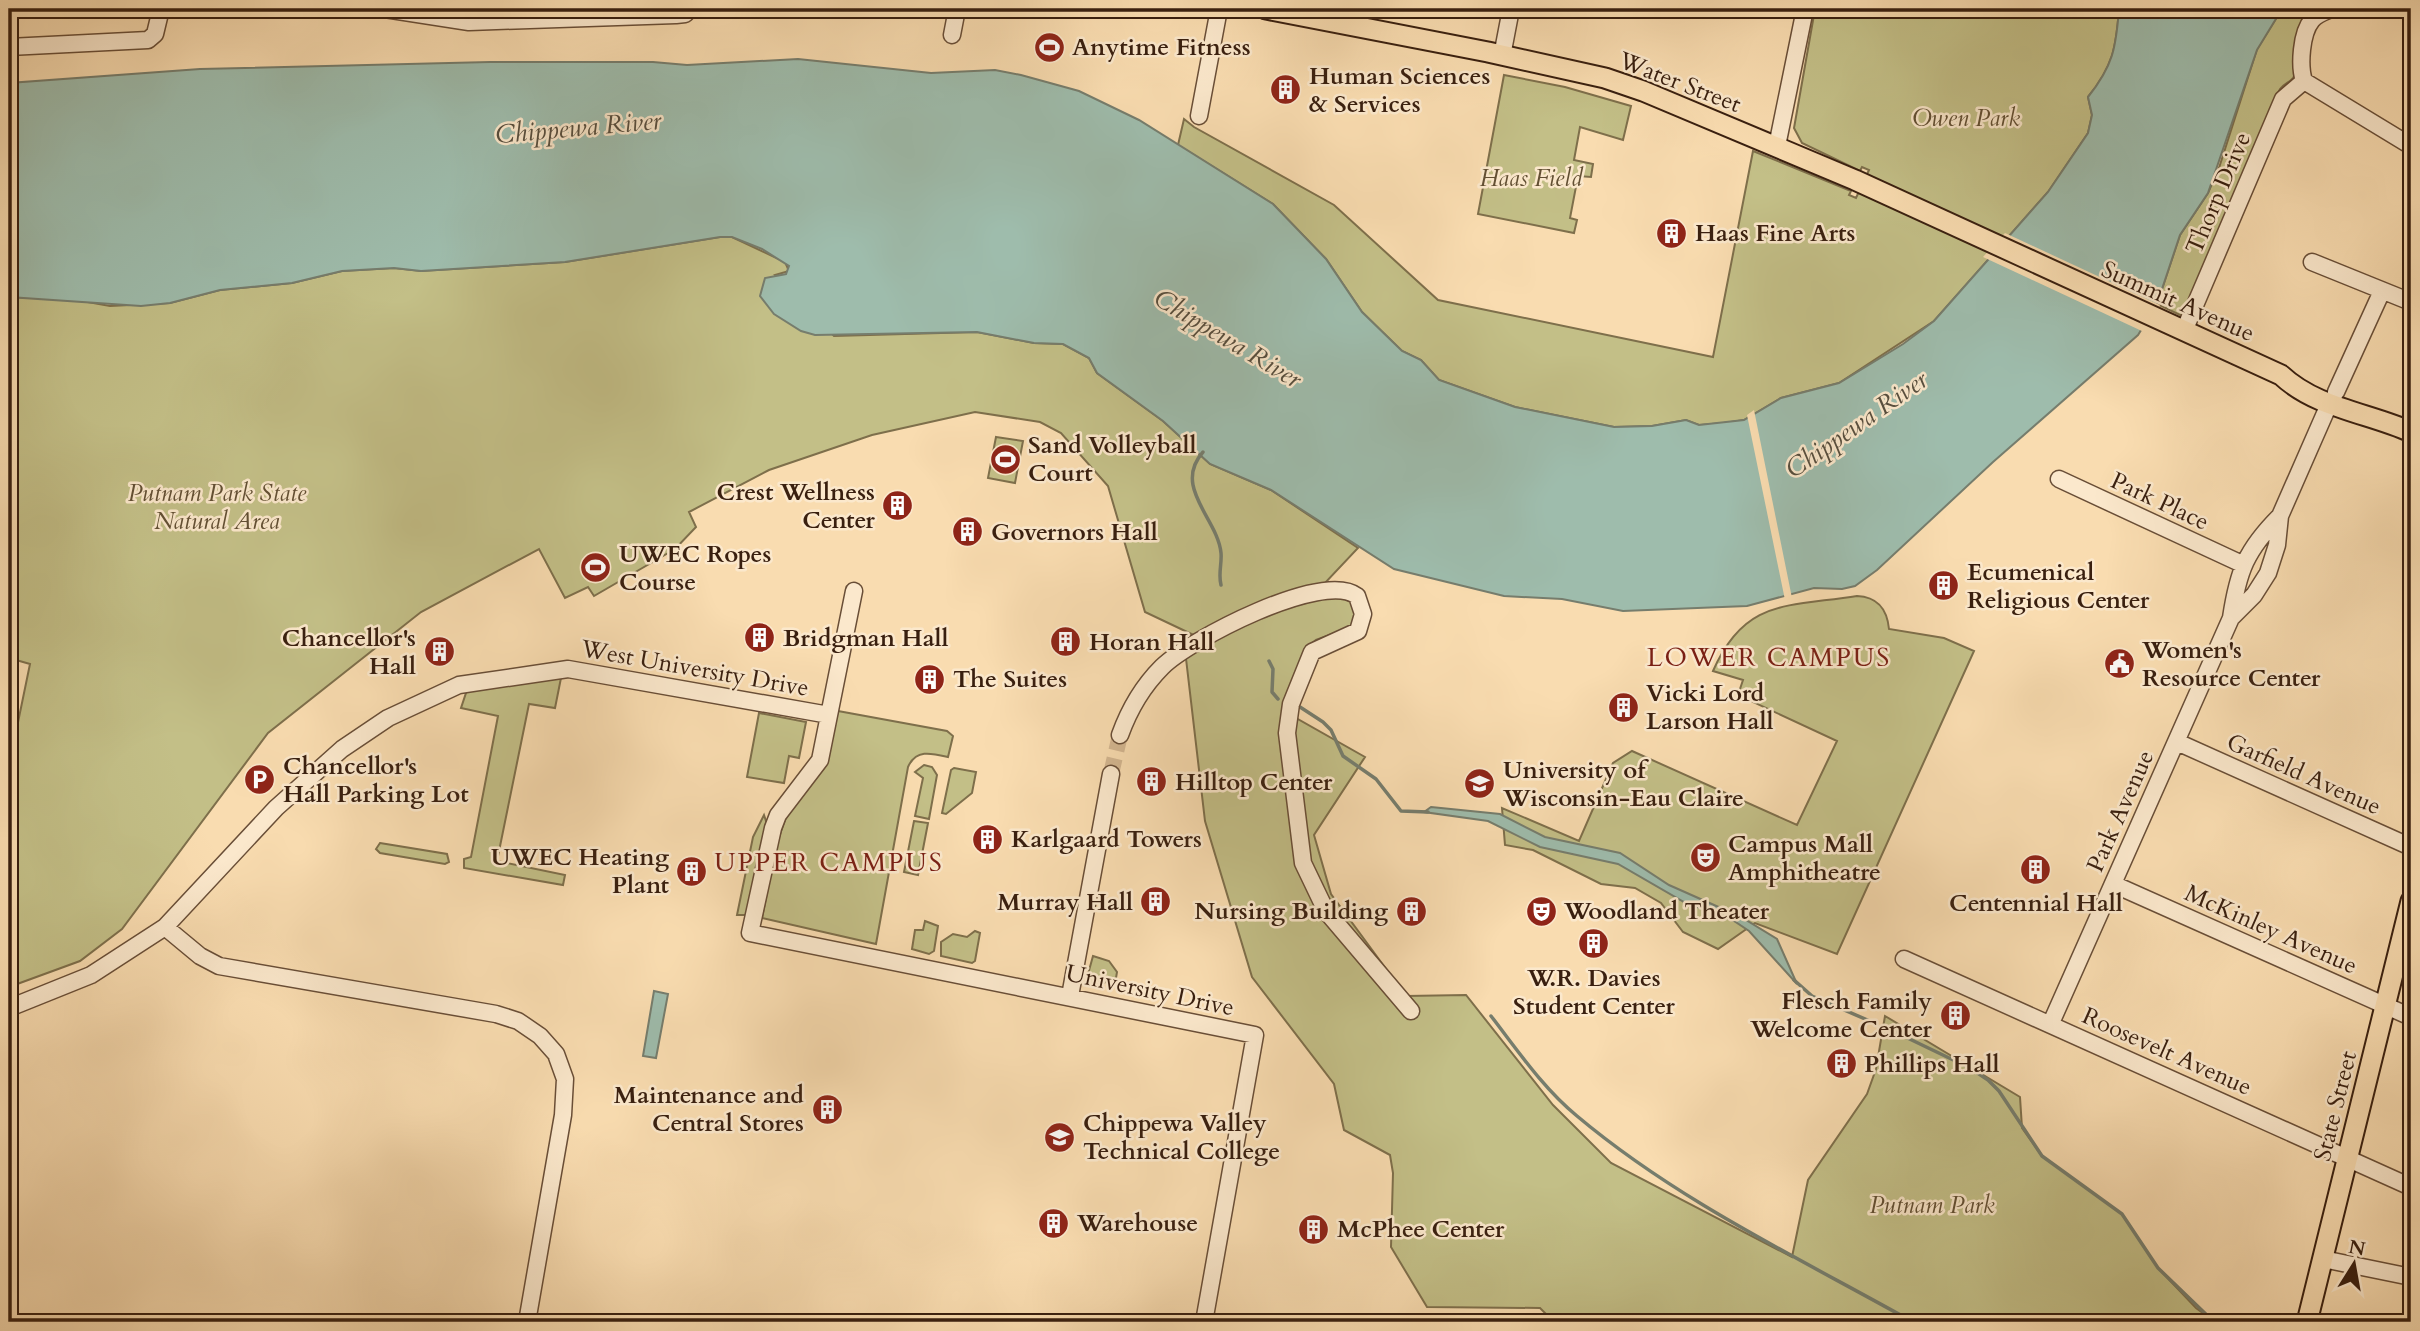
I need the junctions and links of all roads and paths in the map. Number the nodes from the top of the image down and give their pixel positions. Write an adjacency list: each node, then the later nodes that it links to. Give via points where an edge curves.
1 (161, 9): 12 (street, via 153,36 142,41)
2 (385, 9): 10 (street)
3 (690, 9): 10 (street, via 676,15 483,22)
4 (957, 9): 11 (street)
5 (1219, 9): 15 (street)
6 (1266, 9): 13 (main road, Water Street)
7 (1511, 9): 13 (street)
8 (1805, 9): 16 (street)
9 (2331, 9): 14 (street, via 2313,18 2306,32)
10 (427, 13)
11 (952, 36)
12 (9, 47)
13 (1502, 57): 16 (main road, Water Street, via 1605,79)
14 (2304, 81): 17 (street); 22 (street, Thorp Drive, via 2283,99)
15 (1199, 116)
16 (1777, 146): 19 (main road, Water Street)
17 (2411, 146)
18 (2312, 262): 20 (street)
19 (2055, 272): 22 (main road, Summit Avenue)
20 (2382, 291): 21 (street); 23 (street, Park Avenue)
21 (2411, 302)
22 (2180, 329): 23 (main road, Summit Avenue, via 2281,375 2294,386)
23 (2333, 397): 24 (main road, Summit Avenue, via 2366,405 2382,419); 26 (street, Park Avenue)
24 (2411, 432)
25 (2059, 479): 27 (street, Park Place)
26 (2280, 516): 27 (street, Park Avenue, via 2256,540); 29 (street, Park Avenue, via 2269,573)
27 (2242, 564): 29 (street, Park Avenue)
28 (854, 591): 30 (street)
29 (2231, 618): 32 (street, Park Avenue)
30 (829, 715): 37 (street, West University Drive, via 568,669 459,685 388,718 342,749 276,808); 38 (street, West University Drive, via 820,760 773,828)
31 (1120, 736): 43 (street, via 1148,681 1173,658 1263,609 1337,589 1357,596 1362,623 1352,636 1312,652 1294,695 1287,733 1297,821 1303,863 1326,911)
32 (2177, 742): 34 (street, Garfield Avenue); 35 (street, Park Avenue)
33 (1111, 774): 40 (street)
34 (2411, 847)
35 (2113, 884): 41 (street, McKinley Avenue); 45 (street, Park Avenue)
36 (2411, 901): 41 (main road, State Street)
37 (165, 927): 42 (street, West University Drive, via 91,975); 50 (street, via 219,966 496,1014 518,1021 556,1054 565,1079 563,1115)
38 (750, 933): 40 (street, University Drive)
39 (1904, 959): 45 (street, Roosevelt Avenue)
40 (1070, 996): 51 (street, University Drive, via 1255,1035)
41 (2385, 1005): 44 (street, McKinley Avenue); 46 (main road, State Street)
42 (9, 1008)
43 (1411, 1010)
44 (2411, 1017)
45 (2050, 1023): 46 (street, Roosevelt Avenue)
46 (2348, 1157): 47 (street, Roosevelt Avenue); 48 (main road, State Street)
47 (2411, 1187)
48 (2323, 1259): 49 (street); 52 (main road, State Street)
49 (2411, 1277)
50 (527, 1322)
51 (1204, 1322)
52 (2307, 1322)

